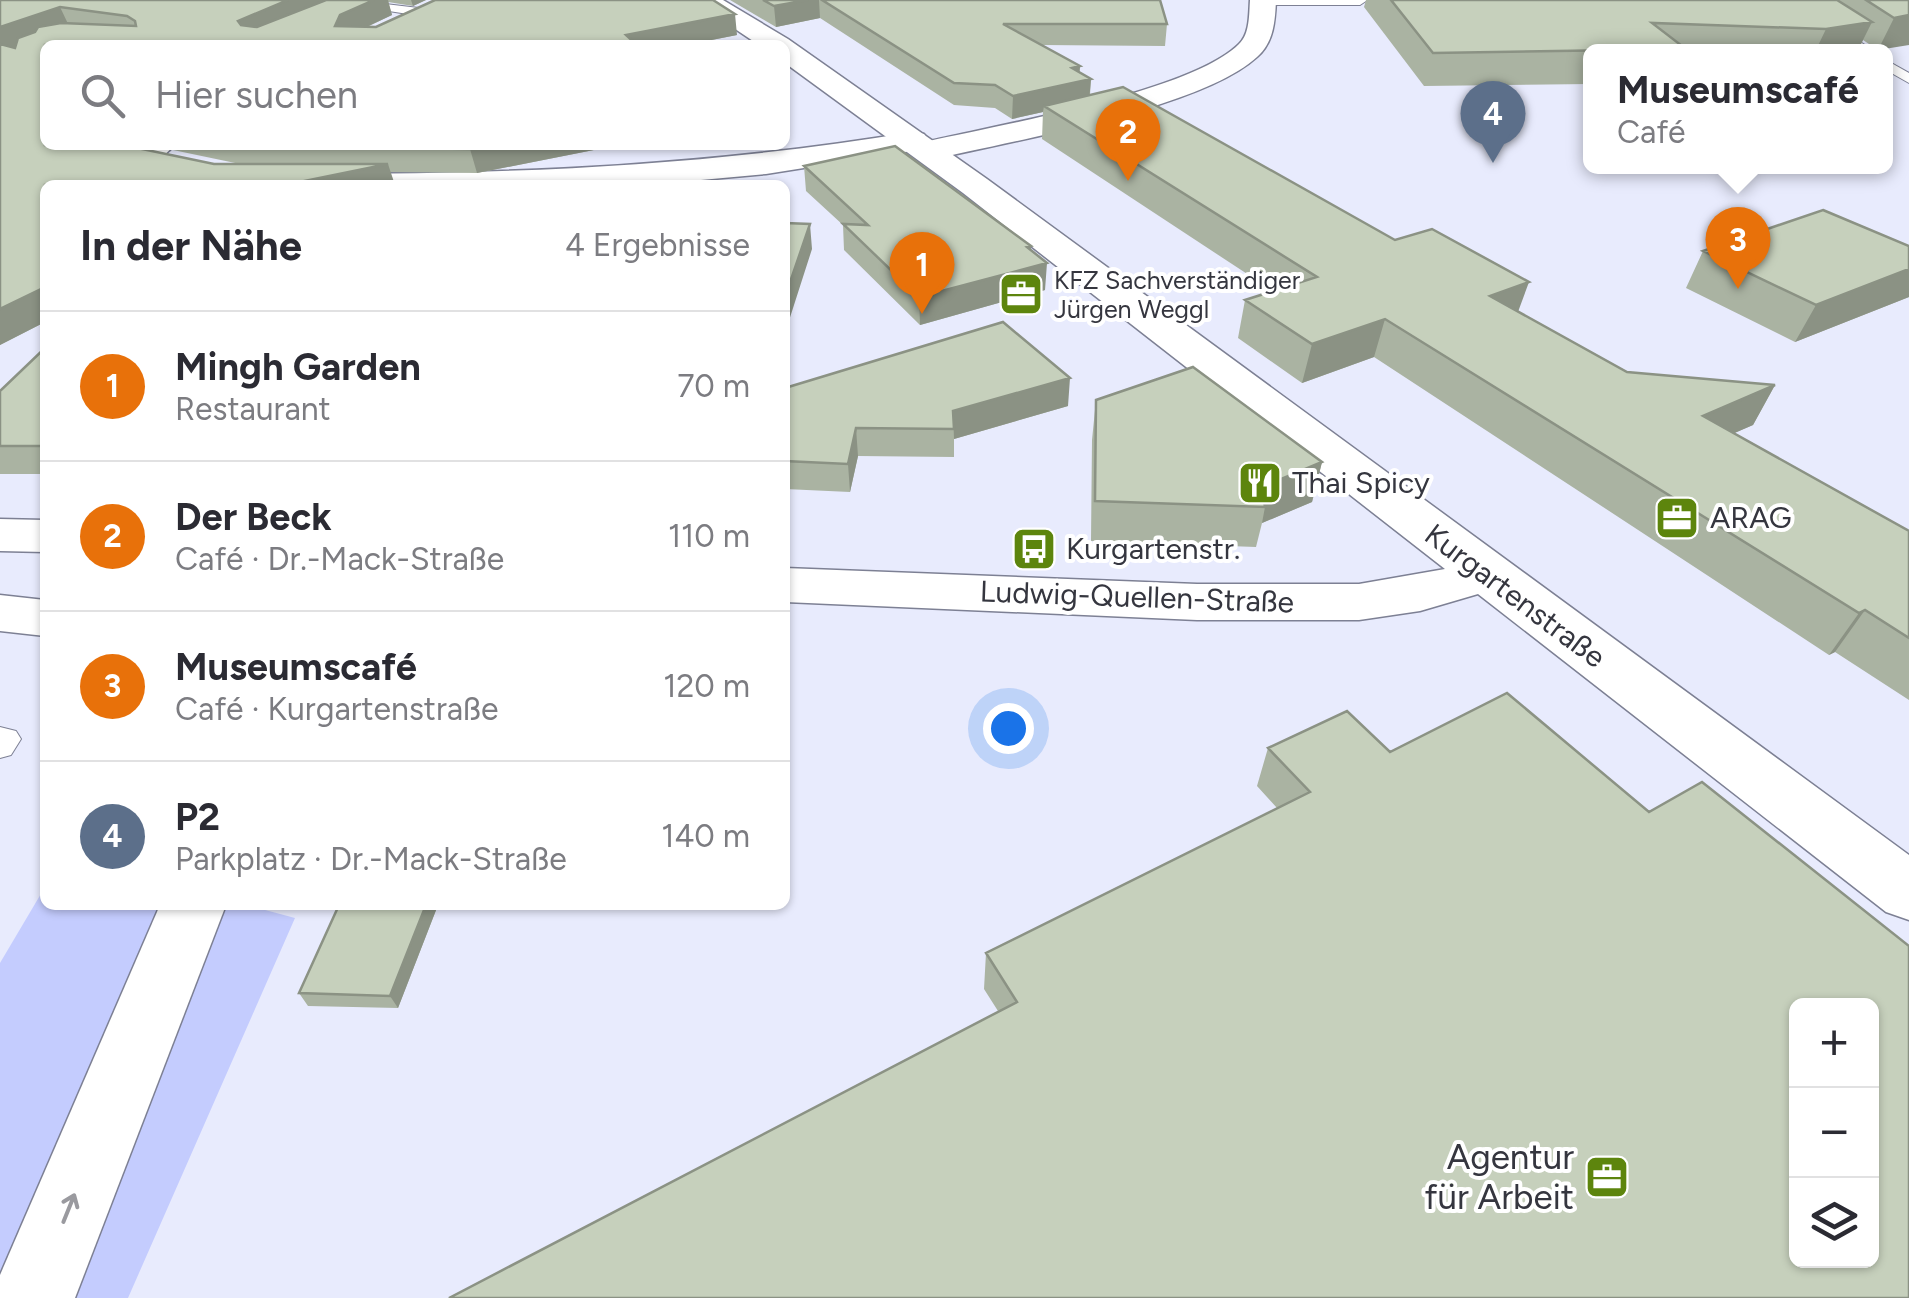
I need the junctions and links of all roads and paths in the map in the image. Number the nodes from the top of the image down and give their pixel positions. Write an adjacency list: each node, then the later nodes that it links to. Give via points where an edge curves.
1 (456, 0): 8 (main road)
2 (706, 0): 10 (main road)
3 (1264, 0): 6 (lane); 13 (main road, via 1260,34 1248,52 1192,84)
4 (1787, 0): 11 (lane)
5 (360, 1): 7 (lane); 8 (lane)
6 (1360, 1)
7 (340, 9)
8 (427, 13): 9 (main road)
9 (376, 37)
10 (770, 40)
11 (1855, 44)
12 (790, 54): 13 (main road, Kurgartenstraße)
13 (920, 146): 16 (main road); 19 (main road, Kurgartenstraße)
14 (147, 150): 15 (main road)
15 (185, 166)
16 (638, 180)
17 (0, 535): 18 (main road)
18 (40, 536)
19 (1487, 574): 20 (main road, Ludwig-Quellen-Straße, via 1359,602); 25 (main road, Kurgartenstraße)
20 (790, 585)
21 (0, 613): 22 (main road)
22 (40, 617)
23 (0, 738): 24 (lane, via 6,739)
24 (0, 747)
25 (1909, 892)
26 (192, 916): 27 (main road, one-way to 26)
27 (33, 1298)

